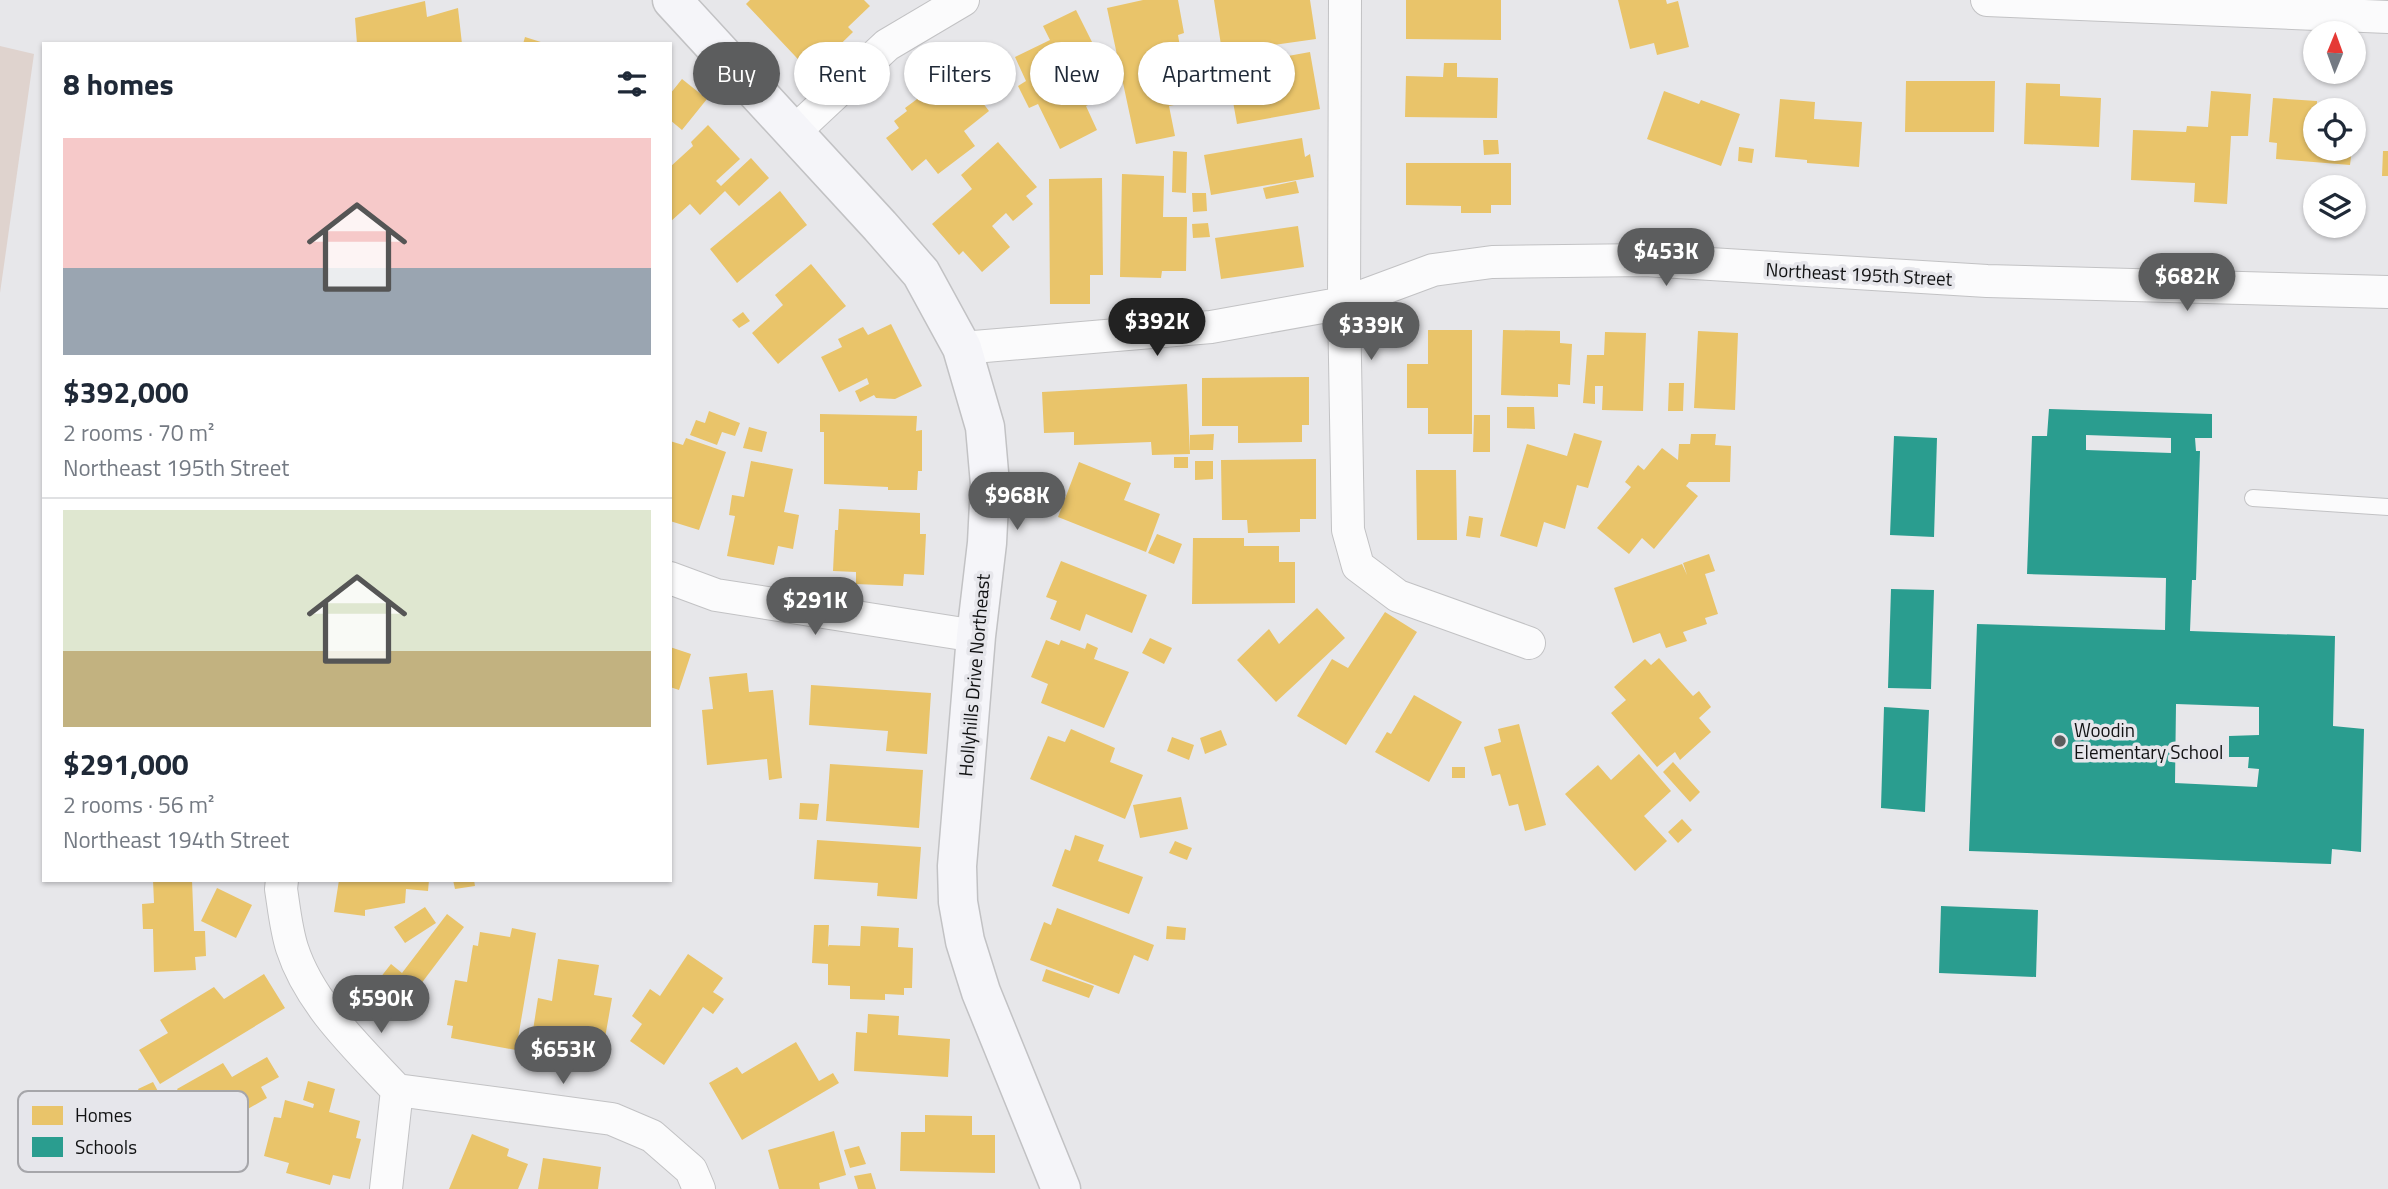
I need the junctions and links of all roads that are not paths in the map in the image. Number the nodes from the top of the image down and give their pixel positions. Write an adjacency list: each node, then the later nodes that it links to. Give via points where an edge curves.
1 (671, 0): 7 (street, Hollyhills Drive Northeast)
2 (963, 0): 7 (street, via 887,45)
3 (1345, 0): 9 (street)
4 (1987, 0): 5 (street)
5 (2273, 6): 6 (street)
6 (2388, 17)
7 (793, 133): 10 (street, Hollyhills Drive Northeast, via 921,274)
8 (2388, 292): 9 (street, Northeast 195th Street, via 1987,281 1645,260 1492,262 1433,270)
9 (1344, 303): 10 (street, Northeast 195th Street, via 1211,327); 15 (street, via 1348,530 1359,566 1398,596)
10 (962, 348): 14 (street, Hollyhills Drive Northeast, via 985,427 990,484)
11 (2253, 498): 12 (lane)
12 (2388, 507)
13 (672, 579): 14 (street, via 716,595)
14 (976, 636): 20 (street, Hollyhills Drive Northeast, via 958,902 981,992)
15 (1529, 643)
16 (282, 882): 17 (street, via 292,948 310,985 336,1024)
17 (397, 1090): 18 (street, via 612,1119 652,1136); 19 (street)
18 (695, 1180)
19 (386, 1189)
20 (1061, 1189)

